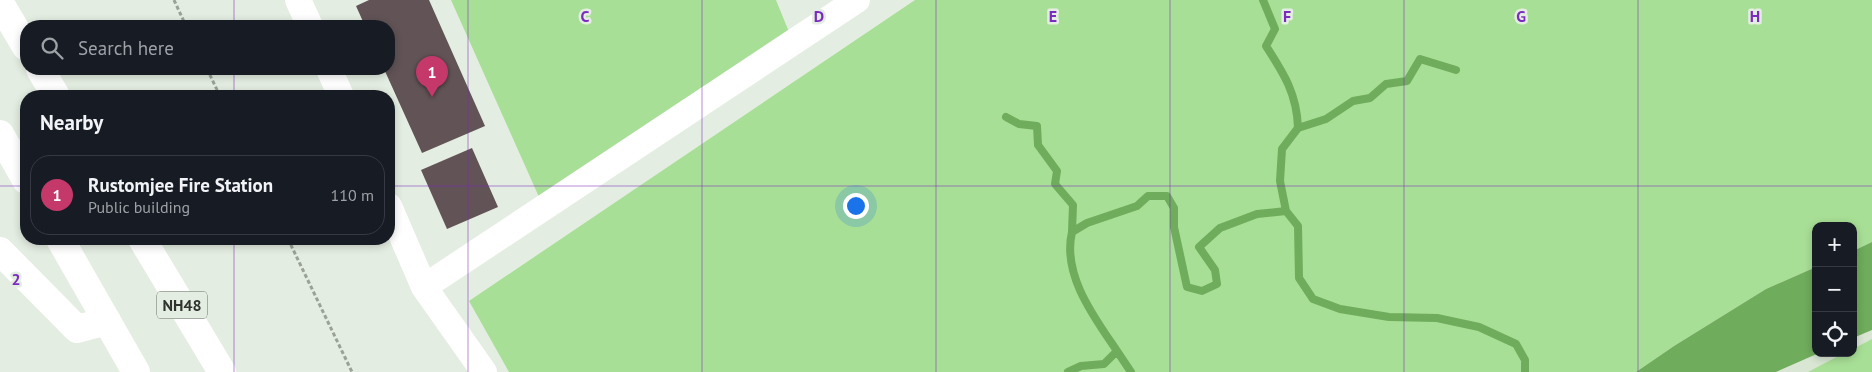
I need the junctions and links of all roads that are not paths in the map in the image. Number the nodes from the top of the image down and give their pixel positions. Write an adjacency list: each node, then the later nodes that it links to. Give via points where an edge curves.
1 (298, 0): 4 (street)
2 (857, 0): 16 (street)
3 (0, 3): 5 (main road)
4 (307, 20)
5 (20, 37)
6 (44, 75): 8 (main road)
7 (331, 75): 9 (street)
8 (52, 90)
9 (337, 90)
10 (0, 134): 11 (main road)
11 (20, 169)
12 (395, 220): 16 (street)
13 (63, 245): 17 (main road)
14 (146, 245): 19 (main road, NH48)
15 (0, 252): 17 (main road, via 77,329)
16 (424, 287): 20 (street)
17 (107, 322): 18 (main road)
18 (136, 372)
19 (222, 372)
20 (484, 372)

